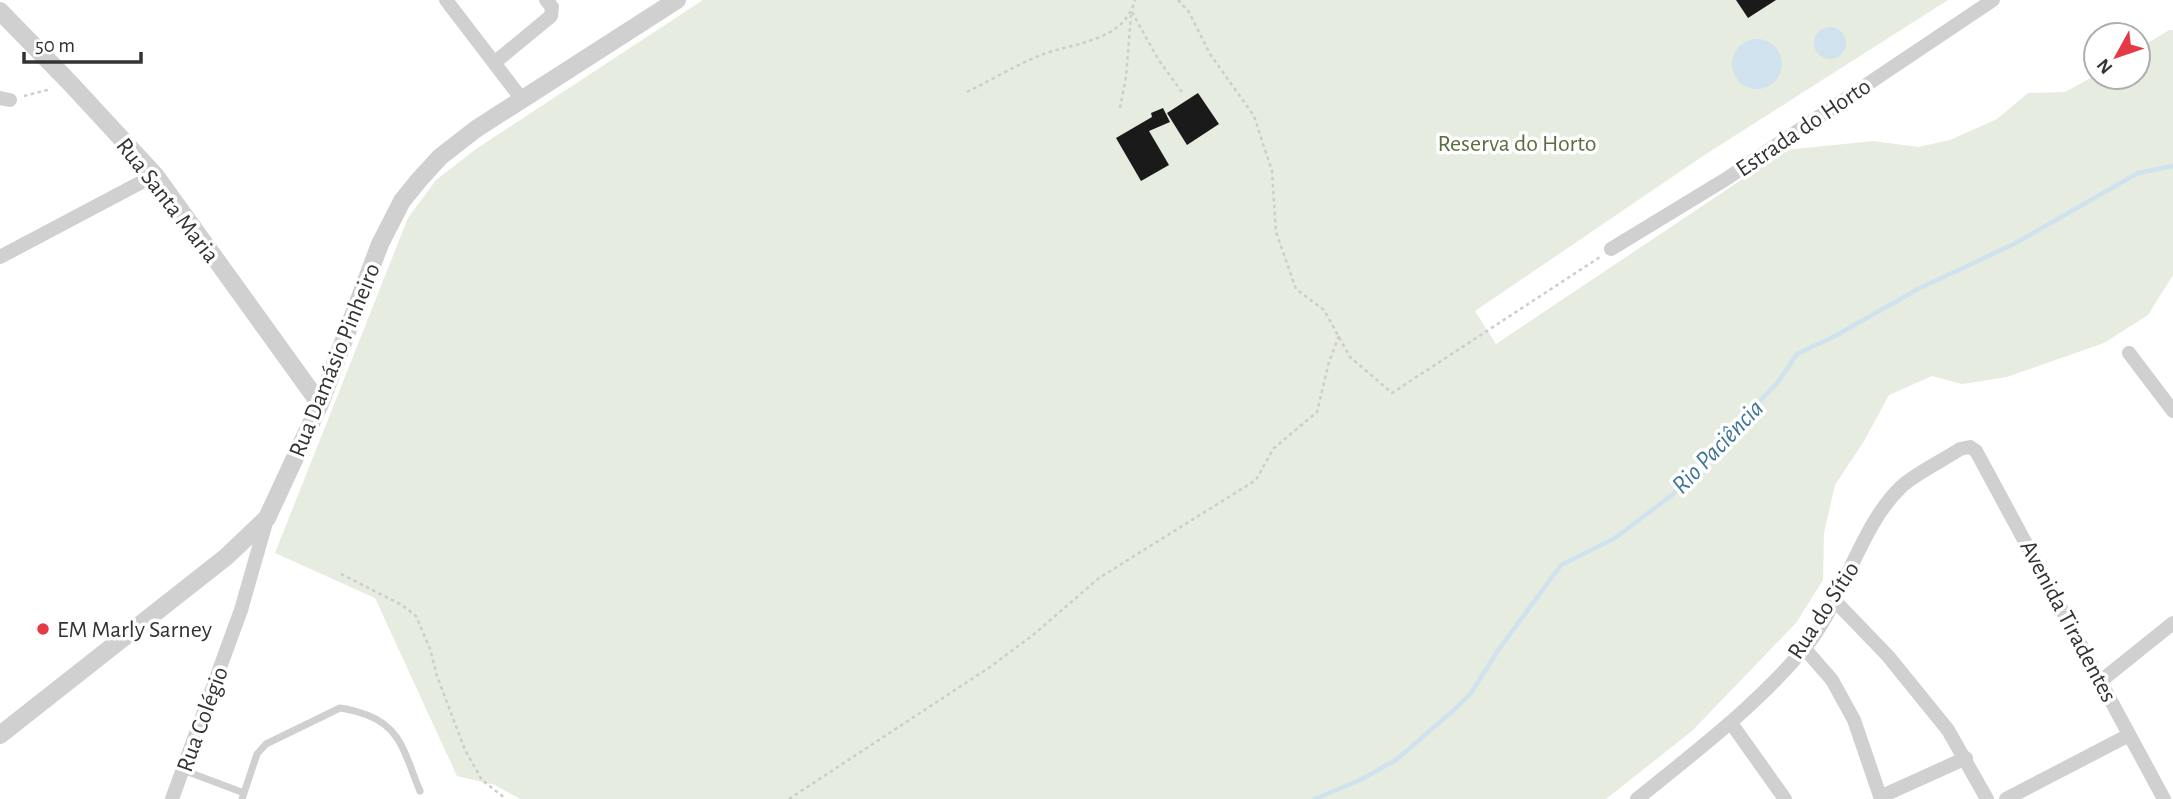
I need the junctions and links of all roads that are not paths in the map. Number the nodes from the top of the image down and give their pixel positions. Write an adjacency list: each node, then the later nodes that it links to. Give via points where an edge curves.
1 (446, 0): 6 (street)
2 (546, 0): 6 (street, via 552,7 551,16)
3 (677, 0): 7 (street, Rua Damásio Pinheiro)
4 (1993, 0): 9 (street, Estrada do Horto, via 1726,179)
5 (0, 11): 8 (street, Rua Santa Maria)
6 (494, 63): 7 (street)
7 (521, 98): 12 (street, Rua Damásio Pinheiro, via 440,157 402,201 380,244)
8 (155, 175): 10 (street); 12 (street, Rua Santa Maria)
9 (1611, 249)
10 (0, 257)
11 (2129, 353): 13 (street)
12 (320, 404): 15 (street, Rua Damásio Pinheiro)
13 (2173, 411)
14 (1970, 447): 16 (street, Rua do Sítio, via 1903,486 1879,515); 19 (street, Avenida Tiradentes)
15 (267, 518): 21 (street, Rua Damásio Pinheiro, via 226,557); 24 (street, Rua Colégio, via 241,610)
16 (1835, 601): 18 (street, Rua do Sítio); 23 (street, via 1918,691)
17 (2173, 624): 19 (street)
18 (1805, 649): 20 (street, Rua do Sítio); 27 (street, via 1832,680 1854,720)
19 (2102, 680): 22 (street, Avenida Tiradentes)
20 (1731, 723): 29 (street, Rua do Sítio); 30 (street)
21 (0, 735)
22 (2129, 735): 32 (street); 33 (street, Avenida Tiradentes)
23 (1966, 758): 27 (street); 31 (street)
24 (183, 770): 26 (lane); 28 (street, Rua Colégio)
25 (420, 792): 26 (lane, via 387,724 340,708 266,744 257,754)
26 (243, 796)
27 (1880, 798)
28 (172, 799)
29 (1637, 799)
30 (1785, 799)
31 (1987, 799)
32 (2006, 799)
33 (2164, 799)

